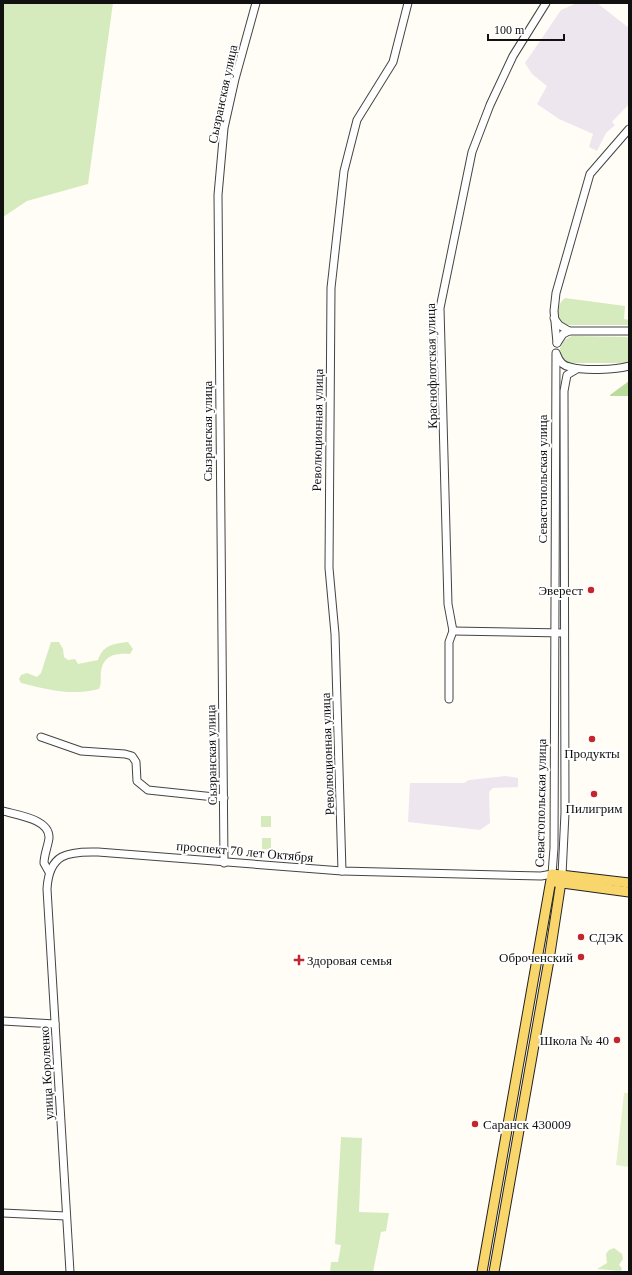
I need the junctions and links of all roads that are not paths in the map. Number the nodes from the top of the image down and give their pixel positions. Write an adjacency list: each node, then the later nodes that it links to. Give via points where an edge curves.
1 (256, 3): 21 (street, Сызранская улица, via 224,128 218,195)
2 (408, 3): 24 (street, Революционная улица, via 393,62 357,120 344,171 331,288 328,568 335,634)
3 (546, 3): 12 (street, Краснофлотская улица, via 513,56 472,152 440,308 448,604)
4 (629, 129): 5 (street, via 590,174 556,293)
5 (554, 317): 6 (street, via 559,325); 8 (street, Севастопольская улица)
6 (569, 331): 7 (street); 8 (street, via 563,334)
7 (627, 331)
8 (557, 343): 9 (street, Севастопольская улица)
9 (556, 353): 11 (street, via 564,365); 13 (street, Севастопольская улица)
10 (629, 366): 11 (street)
11 (578, 368): 14 (street, Севастопольская улица, via 567,375 564,391)
12 (453, 631): 13 (street); 15 (street, Краснофлотская улица, via 449,642)
13 (554, 633): 14 (street); 17 (street, Севастопольская улица)
14 (564, 633): 18 (street, Севастопольская улица)
15 (449, 699)
16 (41, 737): 21 (street, via 81,751 132,756 136,762 137,781 148,790)
17 (554, 748): 18 (street); 19 (street, Севастопольская улица)
18 (564, 748): 20 (street, Севастопольская улица)
19 (554, 775): 20 (street); 26 (street, Севастопольская улица)
20 (564, 775): 27 (street, Севастопольская улица)
21 (224, 798): 23 (street, Сызранская улица)
22 (3, 811): 25 (street, via 34,820 47,829 49,838 44,863)
23 (224, 863): 24 (street, проспект 70 лет Октября); 25 (street, проспект 70 лет Октября, via 81,852 68,853 59,858)
24 (342, 871): 26 (street, проспект 70 лет Октября)
25 (49, 872): 31 (street, улица Короленко, via 47,889)
26 (551, 878): 27 (main road, проспект 70 лет Октября); 35 (main road, Севастопольская улица)
27 (562, 879): 28 (main road, проспект 70 лет Октября); 29 (main road, проспект 70 лет Октября); 36 (main road, Севастопольская улица)
28 (629, 883)
29 (629, 892)
30 (3, 1021): 31 (street)
31 (55, 1024): 33 (street, улица Короленко)
32 (3, 1213): 33 (street)
33 (66, 1216): 34 (street, улица Короленко)
34 (70, 1272)
35 (482, 1272)
36 (494, 1272)

